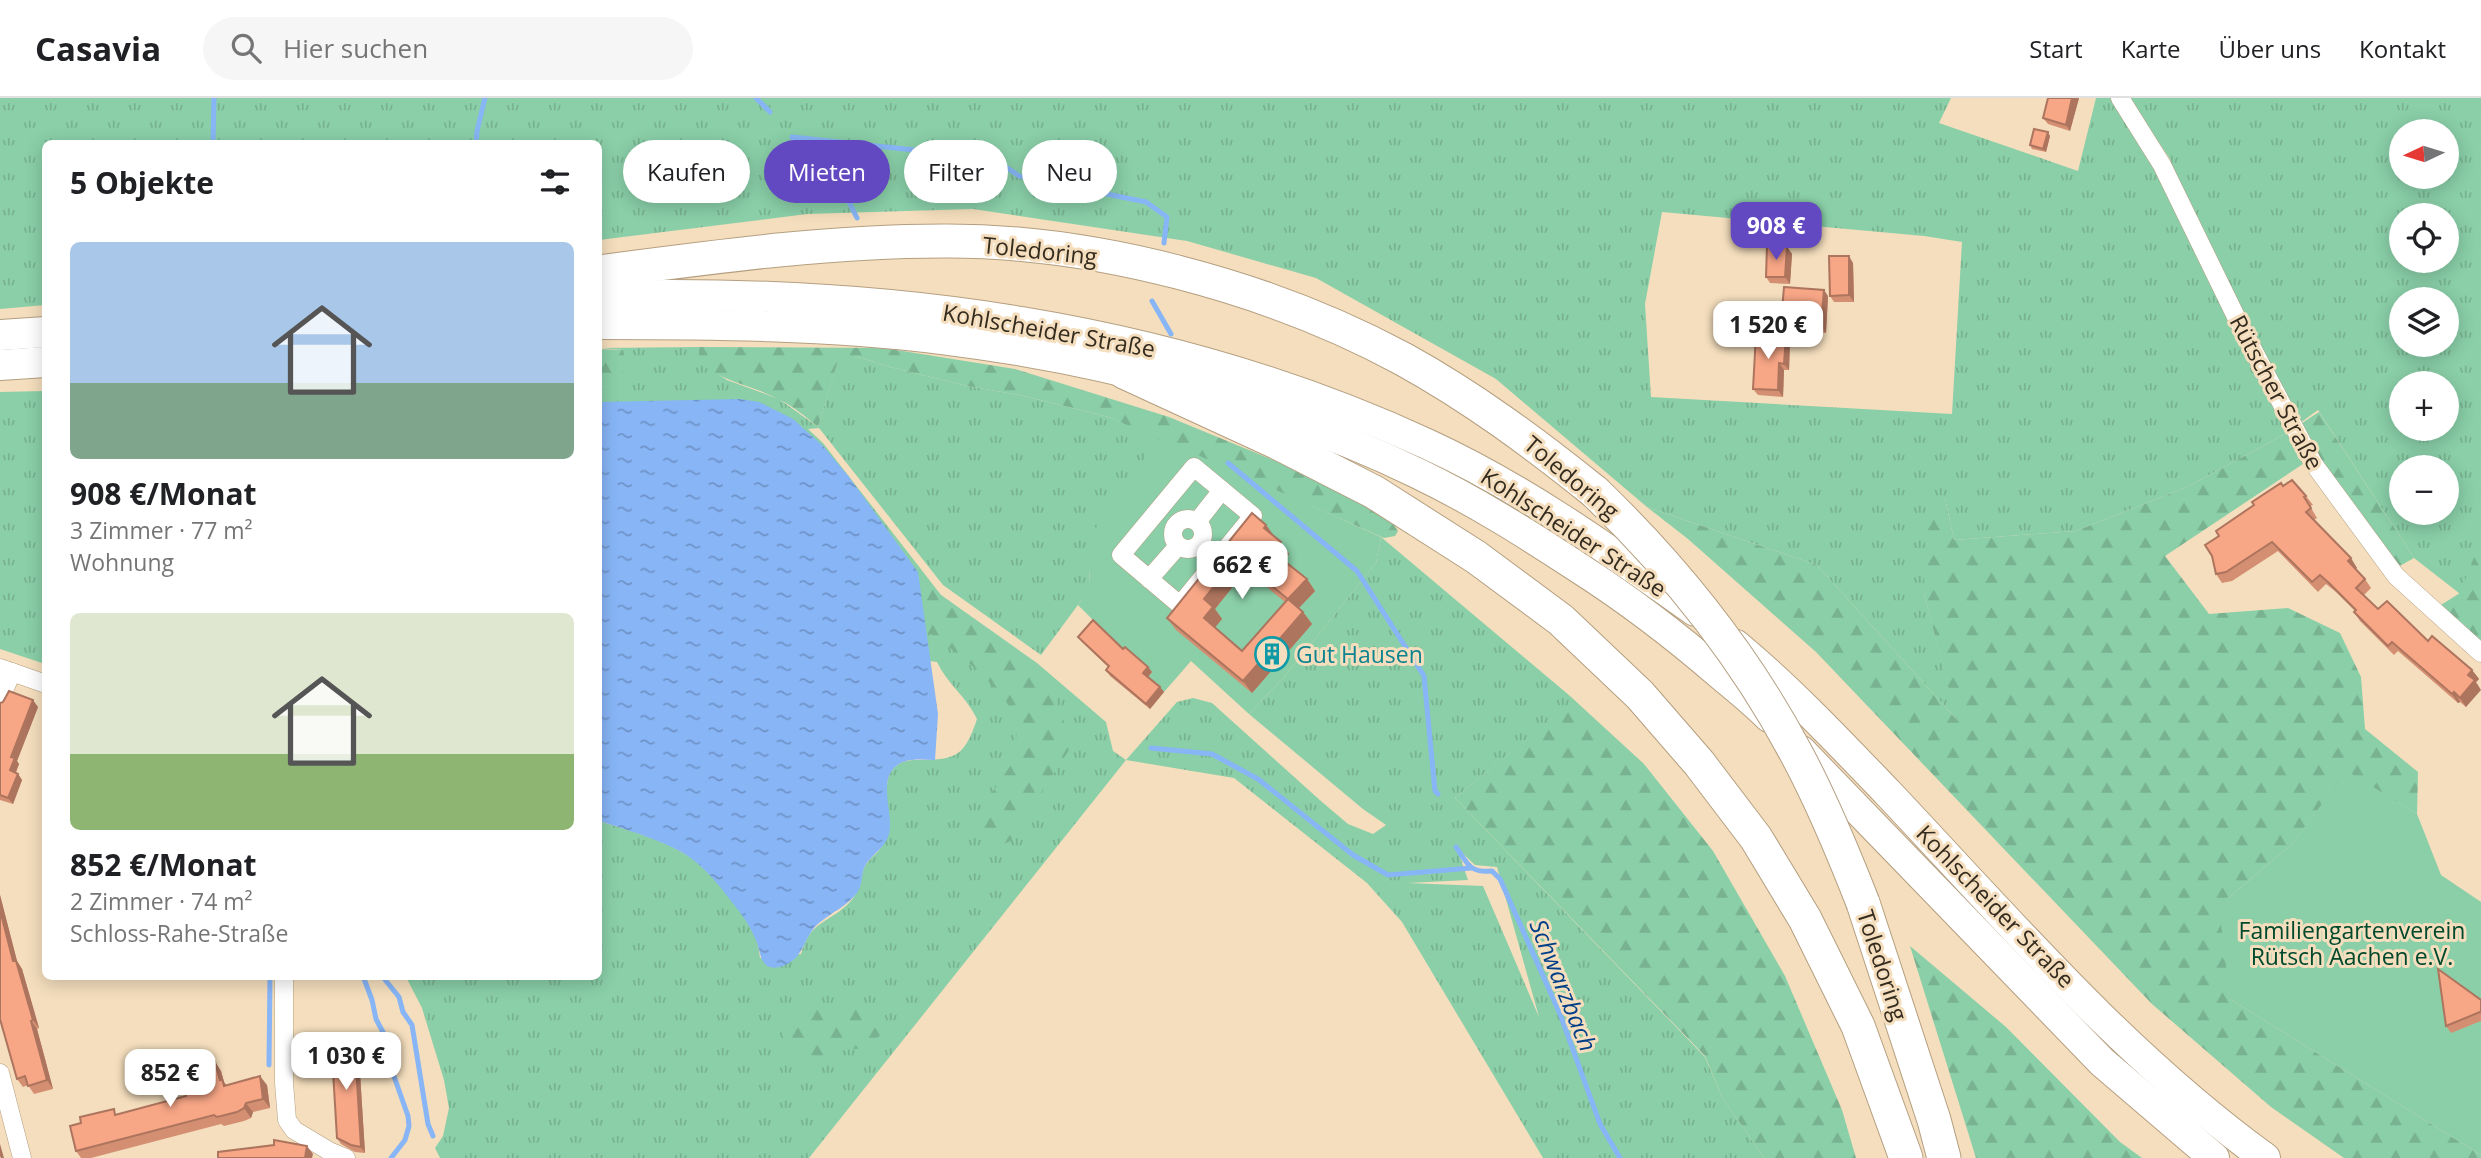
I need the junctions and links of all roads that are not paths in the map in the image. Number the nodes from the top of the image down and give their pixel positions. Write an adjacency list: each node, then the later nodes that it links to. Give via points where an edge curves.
1 (2120, 98): 12 (street, Rütscher Straße, via 2162,165 2313,463 2396,576)
2 (602, 271): 22 (highway, Toledoring, bridge, via 762,250 838,245 944,241 1055,248 1163,269 1236,290 1319,320 1401,358 1465,396 1530,440 1643,538 1755,683 1826,813 1863,903)
3 (602, 296): 24 (main road, Kohlscheider Straße, via 767,295 859,301 944,310 1128,342 1306,395 1428,444 1550,511 1698,613 1771,674 2123,1041)
4 (602, 324): 9 (main road, Kohlscheider Straße, via 856,331 1044,355)
5 (42, 332): 6 (main road)
6 (0, 335)
7 (42, 362): 8 (main road)
8 (0, 365)
9 (1124, 372): 21 (highway, Toledoring, via 1374,492 1476,557 1561,620 1640,695 1756,838 1805,919 1858,1026); 23 (main road, Kohlscheider Straße, via 1298,424 1418,474 1491,513 1615,591 1760,708 2102,1062)
10 (1222, 490): 11 (street, via 1197,522 1203,531 1201,542 1190,549 1178,545); 11 (street, via 1194,467 1129,545 1121,555); 11 (street, via 1253,516 1245,526 1180,605)
11 (1149, 579)
12 (2481, 653)
13 (6, 670): 14 (street); 15 (street)
14 (42, 683)
15 (0, 700)
16 (284, 980): 20 (street, via 287,1120 294,1130)
17 (0, 1073): 18 (street)
18 (6, 1117): 19 (street)
19 (22, 1158)
20 (346, 1158)
21 (1906, 1158)
22 (1944, 1158)
23 (2214, 1158)
24 (2265, 1158)

